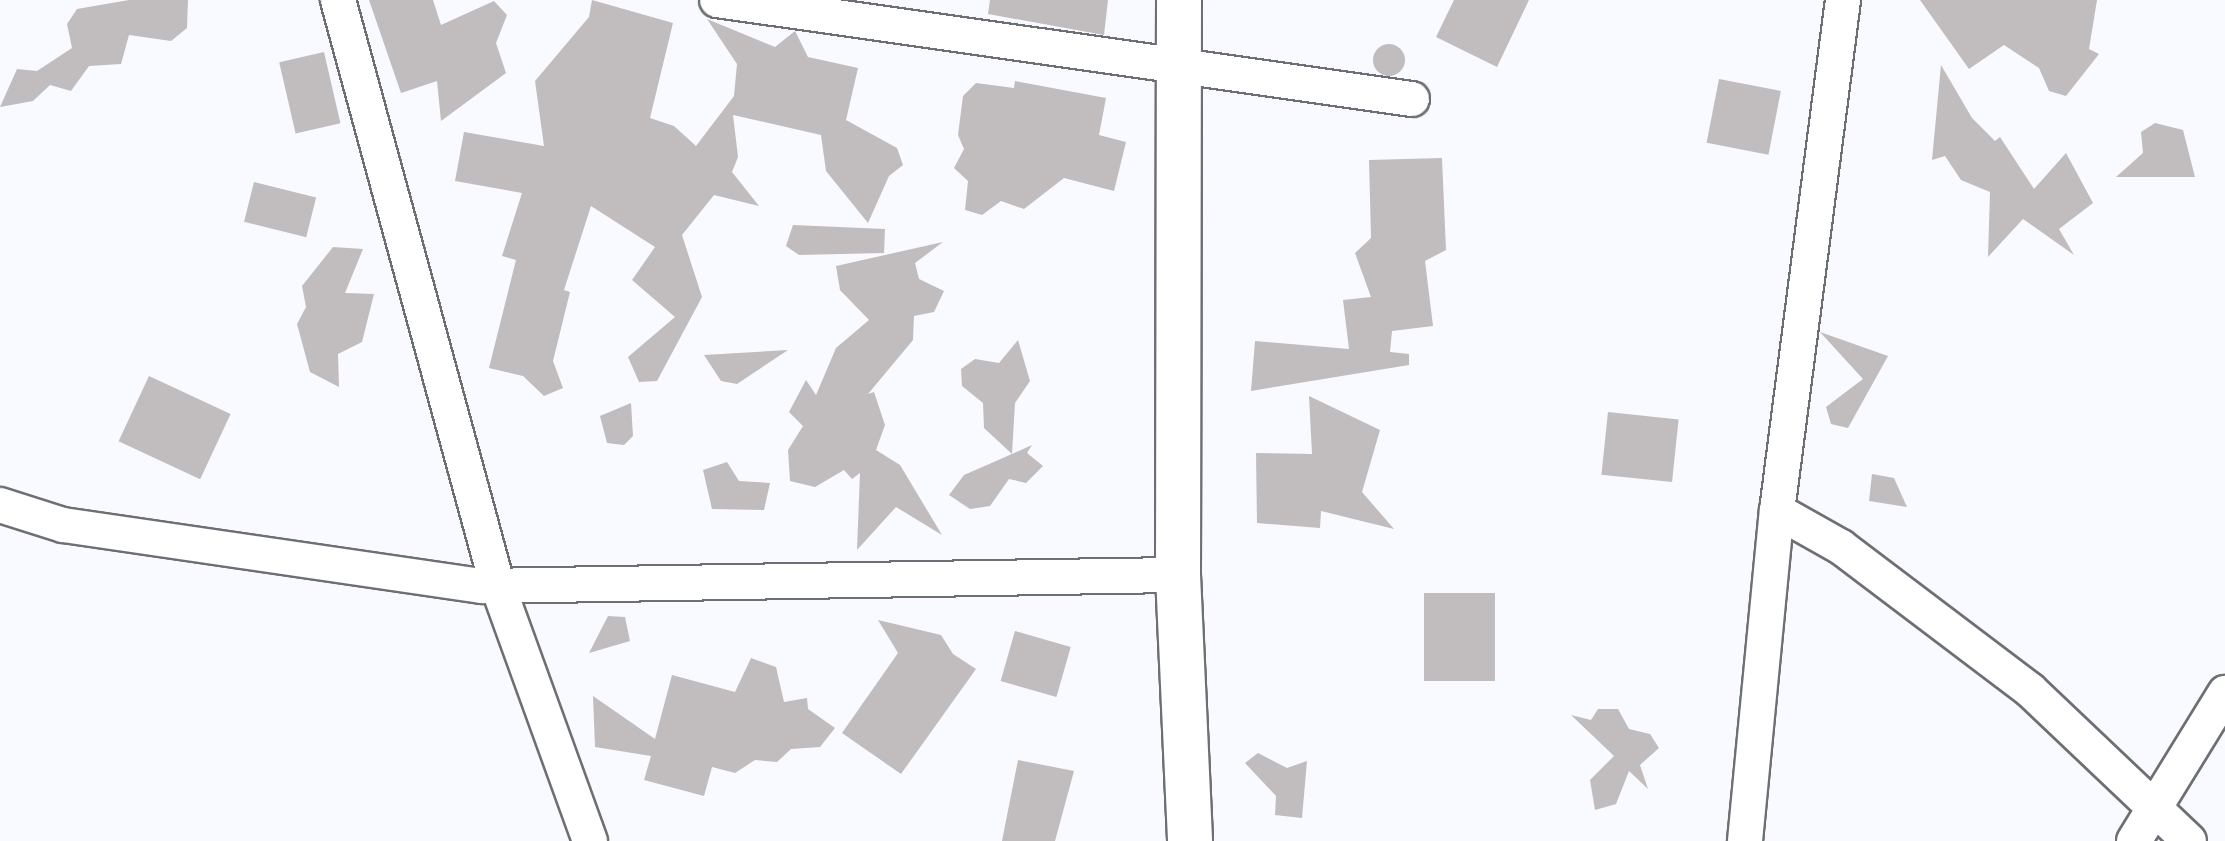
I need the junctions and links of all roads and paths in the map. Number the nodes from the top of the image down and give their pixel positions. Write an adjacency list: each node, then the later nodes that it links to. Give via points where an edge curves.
1 (338, 0): 10 (street)
2 (717, 0): 5 (street)
3 (1179, 0): 5 (highway)
4 (1843, 0): 8 (street)
5 (1179, 70): 6 (street); 9 (highway)
6 (1412, 99)
7 (0, 505): 10 (street, via 63,525 227,553)
8 (1777, 511): 12 (street, via 1841,547 2030,690); 15 (street)
9 (1178, 575): 10 (street); 14 (highway)
10 (497, 584): 13 (street)
11 (2225, 693): 12 (street)
12 (2157, 803): 16 (street); 17 (street)
13 (590, 841)
14 (1190, 841)
15 (1745, 841)
16 (2134, 841)
17 (2189, 841)

